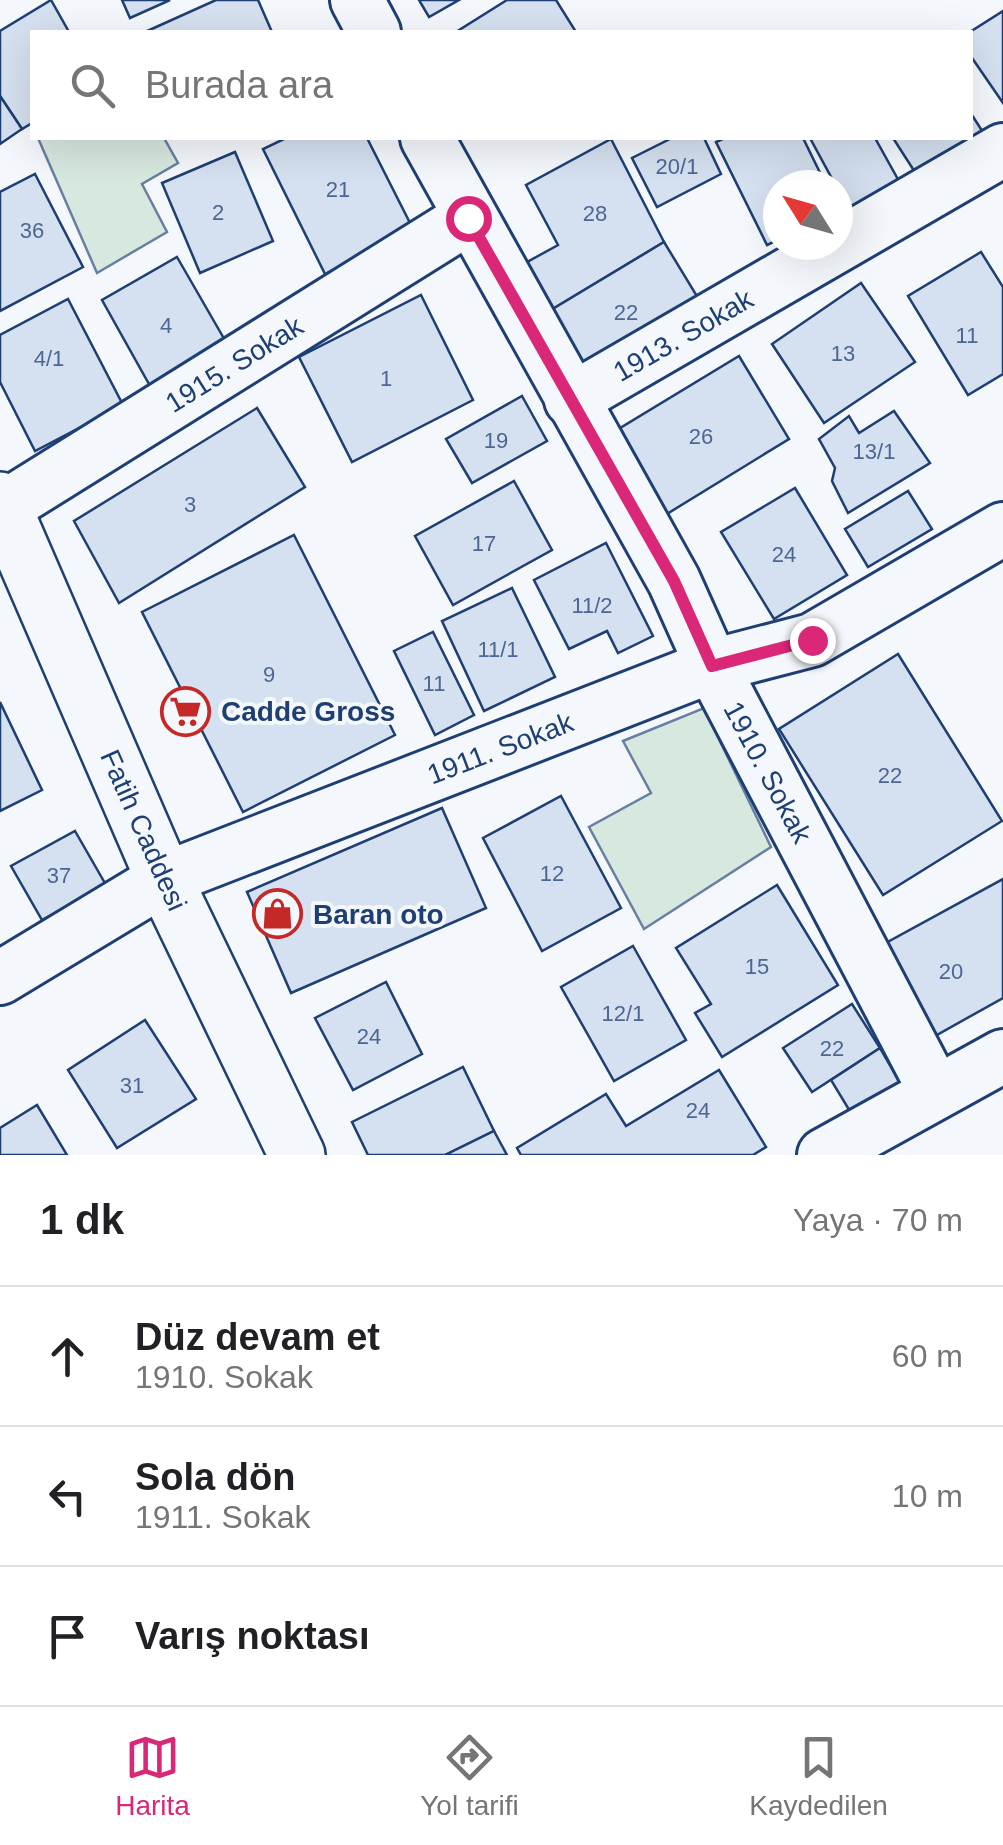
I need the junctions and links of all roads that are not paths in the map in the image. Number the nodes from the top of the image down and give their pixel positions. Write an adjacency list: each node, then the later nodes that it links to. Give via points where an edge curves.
1 (357, 0): 2 (street)
2 (373, 30)
3 (428, 140): 5 (street, 1910. Sokak)
4 (1003, 150): 6 (street, 1913. Sokak)
5 (468, 218): 6 (street, 1910. Sokak); 7 (street, 1915. Sokak)
6 (571, 400): 9 (street, 1910. Sokak, via 674,581)
7 (1, 506): 10 (street, Fatih Caddesi)
8 (1003, 529): 9 (street, 1911. Sokak, via 812,640)
9 (712, 666): 10 (street, 1911. Sokak); 13 (street, 1910. Sokak)
10 (164, 879): 11 (street, 1911. Sokak); 14 (street, Fatih Caddesi)
11 (0, 978)
12 (1003, 1056): 13 (street)
13 (935, 1091): 15 (street)
14 (297, 1155)
15 (824, 1155)

